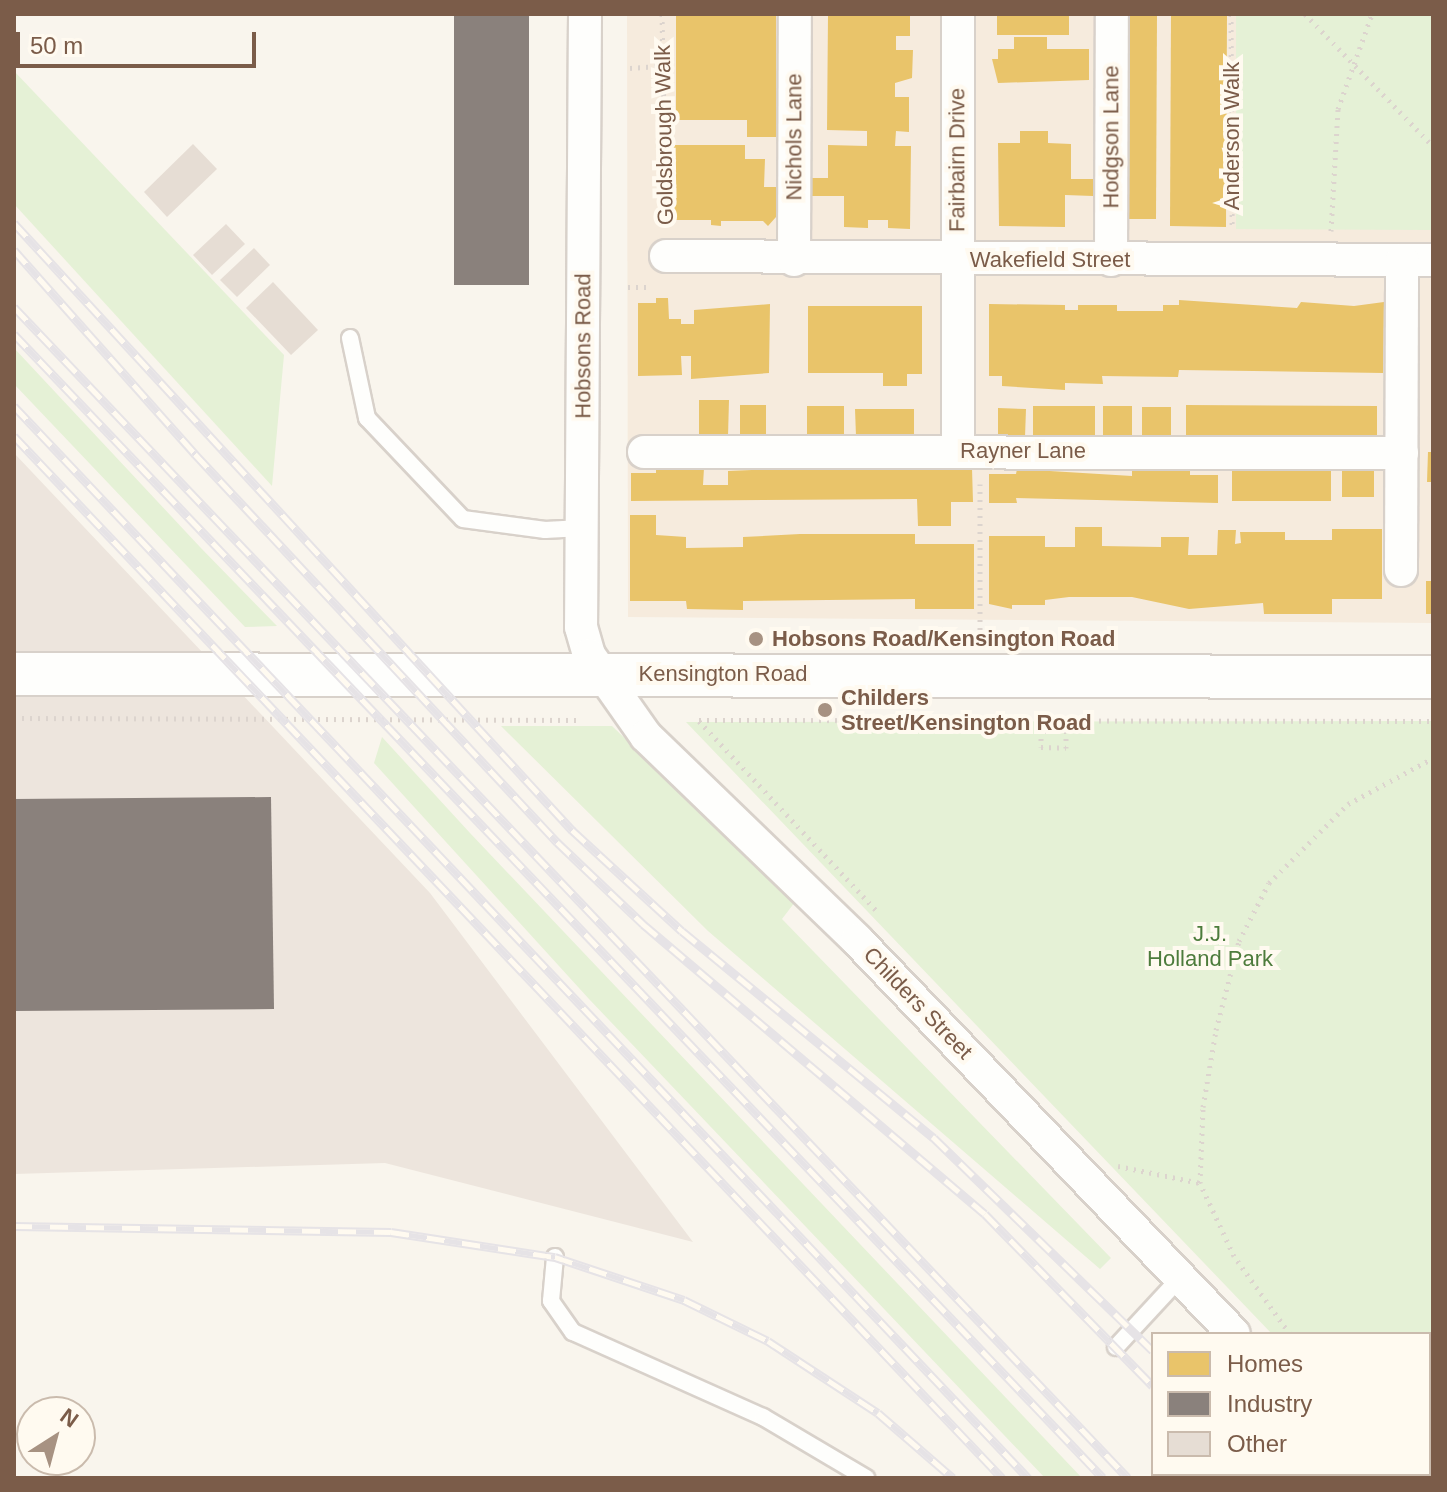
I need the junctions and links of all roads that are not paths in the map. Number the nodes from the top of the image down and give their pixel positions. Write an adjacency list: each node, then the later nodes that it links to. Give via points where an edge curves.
1 (585, 14): 14 (street, Hobsons Road)
2 (795, 14): 6 (street, Nichols Lane)
3 (958, 14): 7 (street, Fairbairn Drive)
4 (1112, 14): 8 (street, Hodgson Lane)
5 (666, 256): 6 (street, Wakefield Street)
6 (794, 260): 7 (street, Wakefield Street)
7 (958, 260): 8 (street, Wakefield Street); 11 (street, Fairbairn Drive)
8 (1111, 260): 9 (street, Wakefield Street)
9 (1418, 260): 13 (street)
10 (350, 338): 14 (lane, via 367,418 463,519 545,530)
11 (969, 450): 12 (street, Rayner Lane); 13 (street, Rayner Lane)
12 (644, 452)
13 (1402, 453): 15 (street)
14 (582, 528): 17 (street, Hobsons Road, via 581,627)
15 (1401, 570)
16 (14, 674): 17 (street, Kensington Road)
17 (600, 675): 18 (street, Kensington Road); 20 (street, Childers Street, via 634,723 687,779 860,942)
18 (1433, 677)
19 (555, 1257): 23 (lane, via 551,1301 573,1332 763,1417)
20 (1180, 1278): 21 (street, Childers Street); 22 (lane)
21 (1232, 1332)
22 (1116, 1347)
23 (866, 1478)

